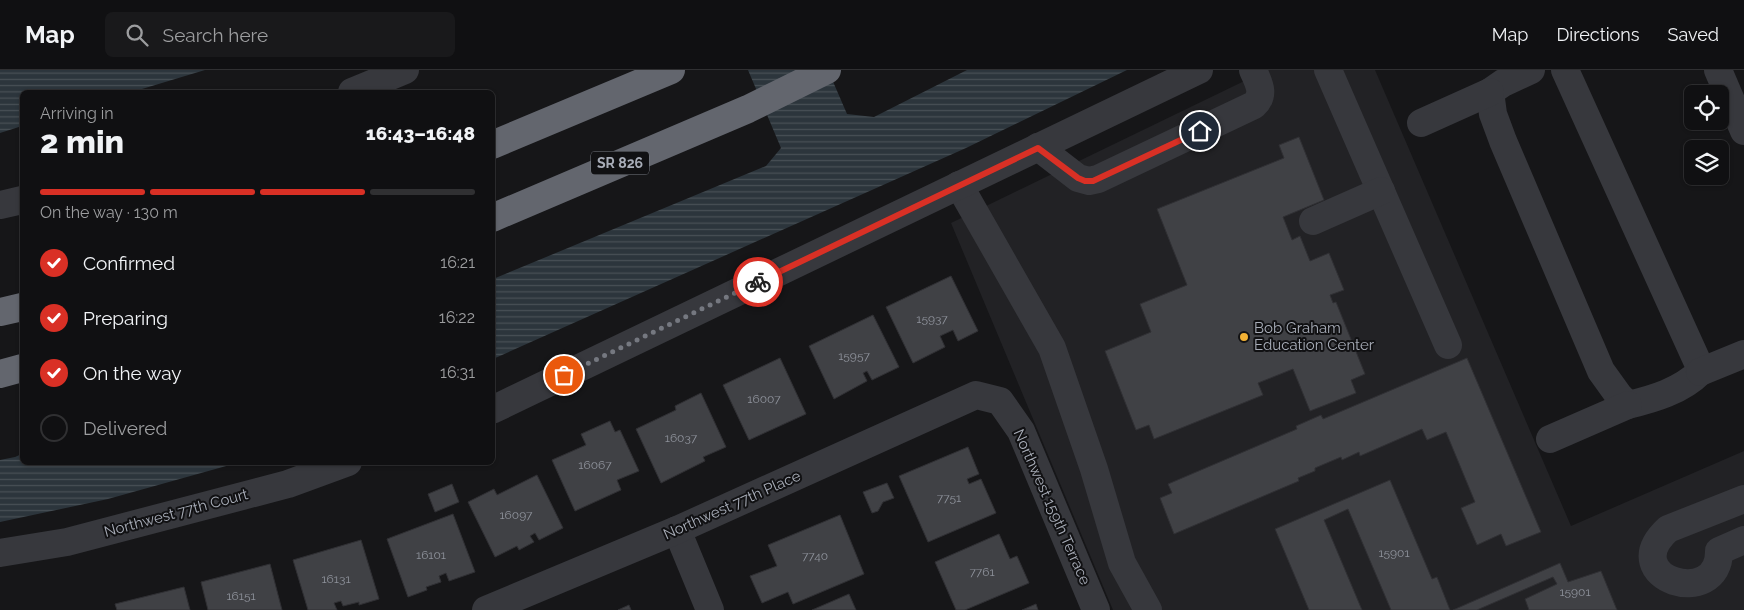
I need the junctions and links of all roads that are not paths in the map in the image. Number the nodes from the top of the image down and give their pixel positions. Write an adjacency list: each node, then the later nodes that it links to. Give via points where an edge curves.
1 (405, 70): 10 (street)
2 (671, 70): 14 (highway)
3 (827, 70): 20 (highway, SR 826, via 748,109)
4 (1199, 70): 15 (street)
5 (1253, 70): 15 (street, via 1261,88 1254,105 1098,179 1078,178)
6 (1328, 70): 17 (street)
7 (1565, 70): 27 (street, via 1694,352)
8 (1718, 70): 13 (street)
9 (1522, 72): 11 (street)
10 (357, 90)
11 (1490, 92): 12 (street); 30 (street, via 1502,141 1601,371)
12 (1421, 123)
13 (1744, 131)
14 (495, 144)
15 (1038, 148): 16 (street)
16 (959, 185): 31 (street); 41 (street, via 1052,348 1122,563)
17 (1381, 191): 21 (street); 24 (street)
18 (20, 200): 19 (street)
19 (0, 205)
20 (495, 217)
21 (1313, 221)
22 (20, 307): 23 (highway)
23 (0, 312)
24 (1448, 345)
25 (1744, 354): 27 (street)
26 (20, 369): 28 (highway)
27 (1700, 372): 30 (street, via 1658,398)
28 (0, 374)
29 (976, 395): 35 (street, Northwest 77th Place); 40 (street, Northwest 159th Terrace, via 1000,401 1021,432)
30 (1628, 405): 32 (street)
31 (495, 409)
32 (1550, 439)
33 (340, 465): 37 (street, Northwest 77th Court, via 288,484 68,542)
34 (1744, 499): 36 (street, via 1668,529 1654,546 1654,568 1664,581 1678,590 1700,588 1716,573 1719,551)
35 (677, 530): 38 (street, Northwest 77th Place); 39 (street)
36 (1744, 540)
37 (0, 553)
38 (486, 610)
39 (710, 610)
40 (1096, 610)
41 (1148, 610)

